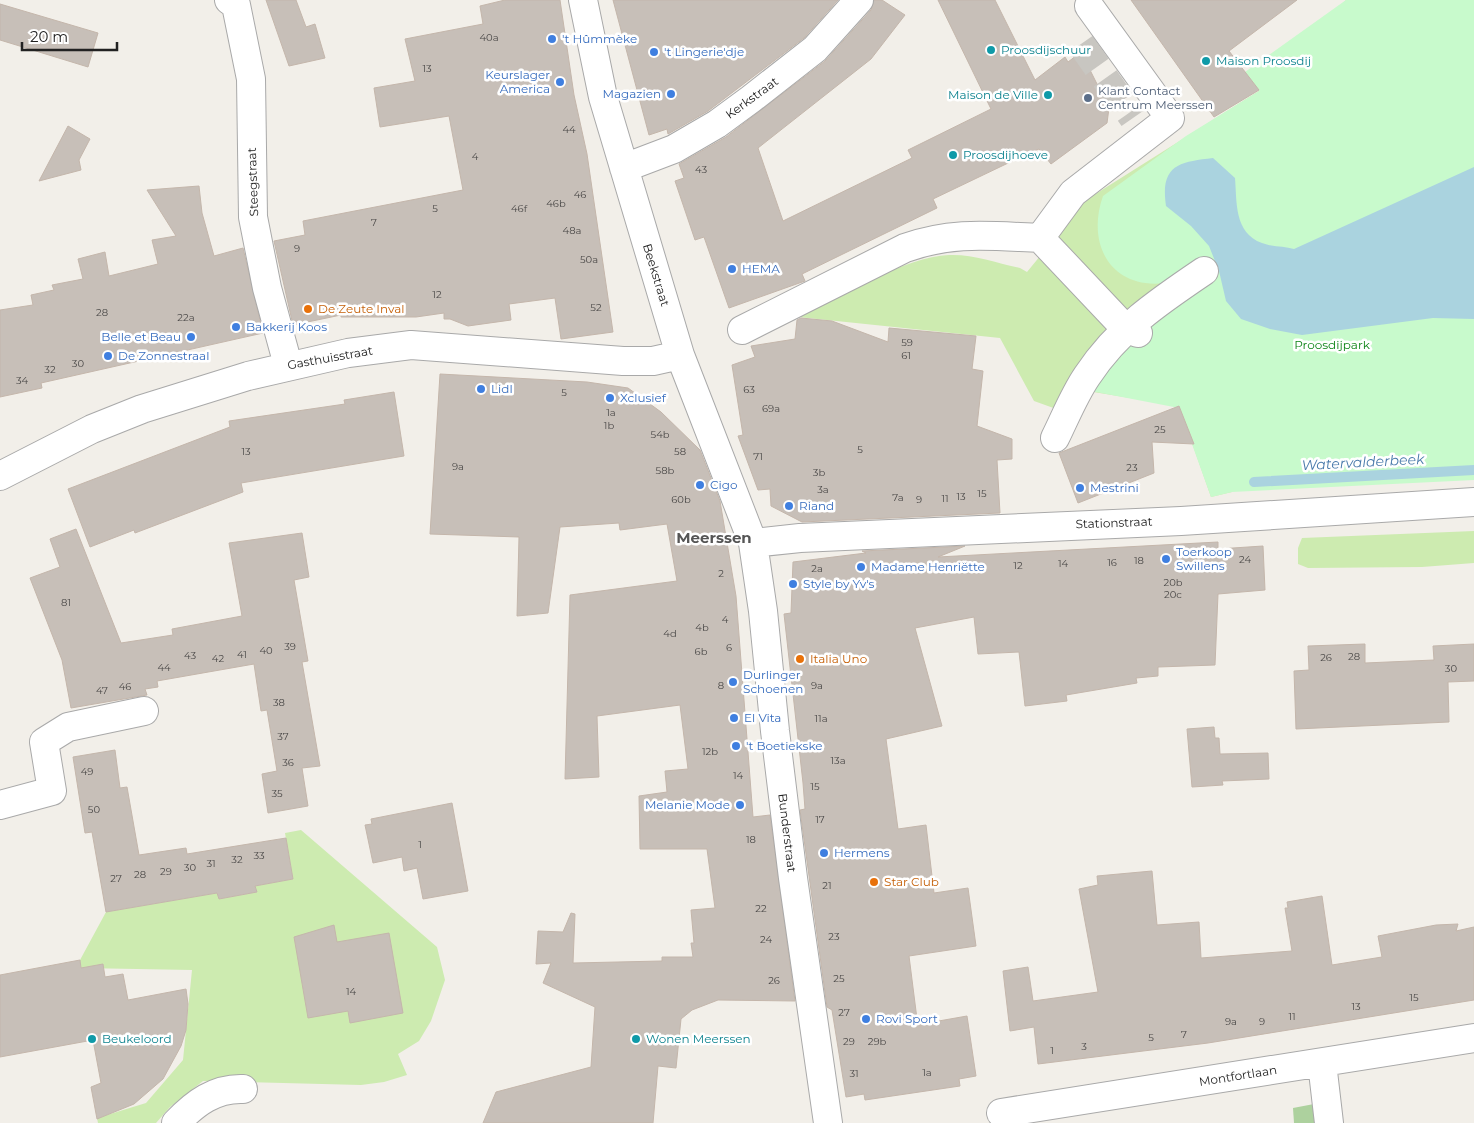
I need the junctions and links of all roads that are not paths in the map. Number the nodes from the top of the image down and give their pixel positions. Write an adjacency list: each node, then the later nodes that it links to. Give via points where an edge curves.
1 (229, 0): 11 (street, Steegstraat, via 236,5 251,79 253,217 267,288)
2 (583, 0): 5 (street, Beekstraat, via 603,97)
3 (859, 0): 5 (street, Kerkstraat, via 815,49 752,99 674,149)
4 (1089, 6): 6 (street, via 1170,118 1073,192)
5 (624, 168): 10 (street, Beekstraat)
6 (1040, 238): 8 (street, via 964,234 926,240); 9 (street)
7 (1204, 271): 9 (street, via 1151,306)
8 (742, 330)
9 (1126, 337): 12 (street, via 1086,377)
10 (680, 355): 11 (street, Gasthuisstraat, via 653,361 622,361 411,345); 15 (street, Beekstraat)
11 (288, 365): 13 (street, Gasthuisstraat, via 142,408 92,429)
12 (1055, 438)
13 (0, 476)
14 (1474, 502): 15 (street, Stationstraat)
15 (753, 543): 23 (street, Bunderstraat, via 793,878)
16 (144, 711): 17 (street, via 68,727 44,742 52,791)
17 (0, 805)
18 (1474, 1038): 19 (street, Montfortlaan)
19 (1322, 1063): 21 (street, Montfortlaan); 24 (street)
20 (243, 1089): 22 (street, via 215,1092)
21 (1001, 1113)
22 (176, 1123)
23 (828, 1123)
24 (1329, 1123)

